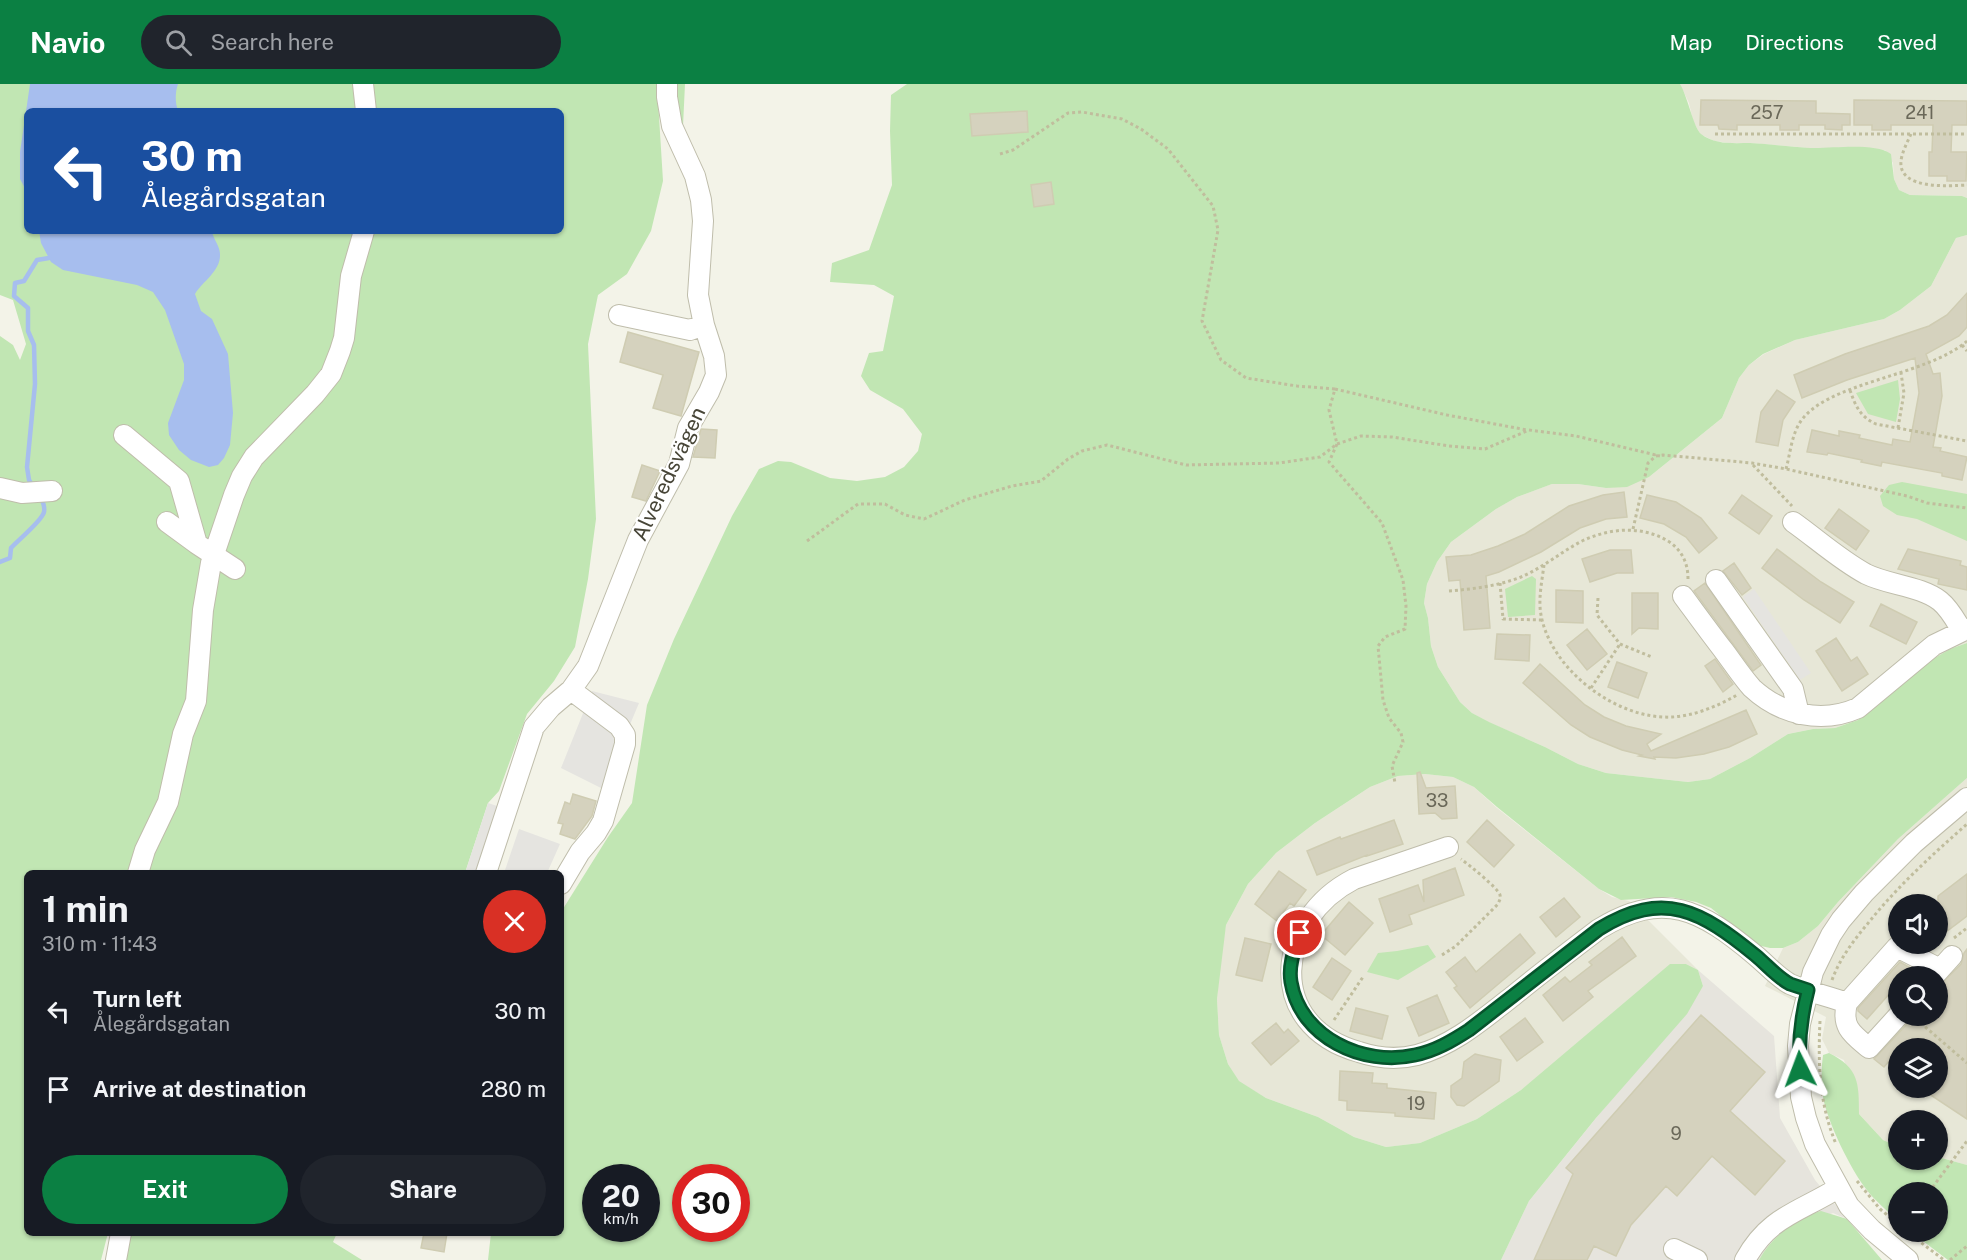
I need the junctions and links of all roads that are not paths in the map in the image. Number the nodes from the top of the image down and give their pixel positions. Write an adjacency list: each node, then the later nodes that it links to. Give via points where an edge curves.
1 (363, 84): 3 (street)
2 (667, 84): 6 (street, Alveredsvägen, via 672,126 695,176 701,200 698,295)
3 (366, 108)
4 (363, 234): 13 (street, via 351,276 346,328 331,374 254,457 242,476)
5 (619, 315): 6 (street, via 690,330)
6 (704, 325): 18 (street, Alveredsvägen, via 716,375 688,428 679,464 638,540 588,666)
7 (124, 435): 12 (street, via 179,481)
8 (0, 488): 9 (street)
9 (42, 492)
10 (167, 522): 12 (street)
11 (1793, 522): 17 (street, via 1865,573 1932,596)
12 (196, 544): 13 (street)
13 (213, 556): 14 (street); 22 (street, via 203,610 196,701 183,734 168,802)
14 (235, 569)
15 (1716, 580): 19 (street, via 1793,689)
16 (1683, 596): 19 (street, via 1751,687 1773,703)
17 (1964, 630): 19 (street, via 1934,645 1858,708 1820,716)
18 (571, 690): 23 (street, Alveredsvägen, via 534,727); 24 (street, via 619,726 625,744 603,821)
19 (1799, 714)
20 (1967, 798): 26 (street, via 1914,843 1841,920)
21 (1448, 847): 26 (street, via 1354,879 1323,901 1309,918 1294,949 1291,980 1309,1023 1323,1035 1373,1056 1414,1056 1435,1049 1469,1030 1599,929 1617,918 1648,908 1682,911 1711,921 1789,983)
22 (139, 870)
23 (487, 870)
24 (564, 879)
25 (1940, 966): 27 (street, via 1897,947)
26 (1808, 990): 27 (street); 29 (street, via 1798,1046 1802,1097 1815,1144)
27 (1846, 1003): 28 (street, via 1845,1023 1869,1048)
28 (1889, 1026)
29 (1838, 1188): 34 (street, via 1768,1228); 35 (street, via 1872,1230)
30 (120, 1236): 32 (street)
31 (1674, 1249): 33 (street)
32 (116, 1260)
33 (1697, 1260)
34 (1745, 1260)
35 (1908, 1260)

